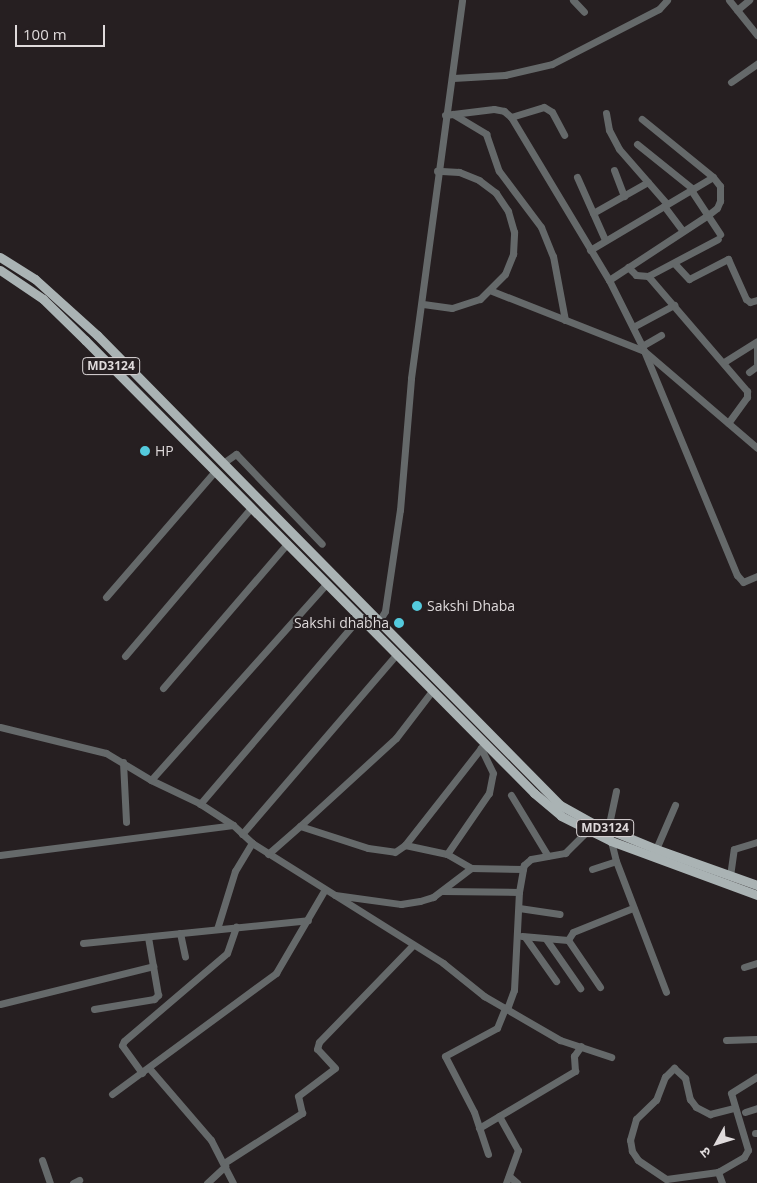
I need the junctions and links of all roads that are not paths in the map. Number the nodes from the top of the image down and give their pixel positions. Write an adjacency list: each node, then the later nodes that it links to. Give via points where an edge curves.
1 (462, 0): 10 (street)
2 (574, 0): 7 (street)
3 (666, 0): 10 (street, via 659,9 552,64 505,75)
4 (729, 0): 6 (street)
5 (750, 0): 6 (street)
6 (737, 10): 8 (street)
7 (584, 12)
8 (757, 35)
9 (757, 64): 11 (street)
10 (453, 78): 12 (street)
11 (731, 82)
12 (448, 113): 14 (street, via 494,109); 19 (street); 41 (street, via 486,134 499,171 541,226 553,256)
13 (606, 113): 22 (street, via 611,136)
14 (511, 117): 16 (street, via 544,107 552,112); 30 (street)
15 (642, 119): 21 (street)
16 (564, 135)
17 (637, 144): 23 (street)
18 (614, 170): 24 (street)
19 (438, 171): 37 (street, via 459,172 479,180 496,193 508,212 514,232 513,254 505,274); 39 (street)
20 (576, 177): 26 (street)
21 (713, 177): 23 (street); 27 (street, via 720,186 720,201)
22 (648, 182): 24 (street); 25 (street)
23 (692, 190): 25 (street); 27 (street)
24 (624, 196): 26 (street)
25 (666, 205): 28 (street); 29 (street)
26 (593, 212): 29 (street)
27 (708, 216): 28 (street); 32 (street, via 719,236)
28 (682, 231): 33 (street)
29 (605, 240): 30 (street)
30 (590, 250): 36 (street)
31 (0, 257): 52 (main road, MD3124, via 57,297)
32 (674, 263): 35 (street); 38 (street, via 689,279 728,260 746,299 750,302)
33 (628, 267): 35 (street, via 636,275); 36 (street)
34 (0, 270): 53 (main road, MD3124, via 43,299)
35 (648, 276): 40 (street)
36 (609, 280): 42 (street)
37 (492, 291): 39 (street, via 466,305 452,308); 41 (street)
38 (757, 300)
39 (423, 304): 67 (street, via 411,378 400,510 385,611)
40 (674, 305): 42 (street); 47 (street)
41 (565, 320): 46 (street)
42 (632, 327): 46 (street)
43 (661, 335): 46 (street)
44 (757, 341): 47 (street)
45 (757, 345): 48 (street)
46 (643, 348): 50 (street); 63 (street, via 737,575 743,582)
47 (724, 362): 50 (street, via 748,394)
48 (757, 364): 49 (street)
49 (749, 372)
50 (728, 423): 51 (street)
51 (757, 448)
52 (223, 463): 54 (street, via 236,454); 55 (main road, MD3124)
53 (215, 471): 56 (main road, MD3124); 65 (street)
54 (277, 497): 55 (street); 59 (street)
55 (264, 505): 57 (main road, MD3124)
56 (251, 508): 58 (main road, MD3124); 69 (street)
57 (272, 514): 58 (main road); 60 (main road, MD3124)
58 (264, 521): 62 (main road, MD3124)
59 (313, 534): 60 (street); 61 (street)
60 (298, 540): 67 (main road, MD3124)
61 (322, 544)
62 (286, 545): 64 (main road, MD3124); 70 (street)
63 (757, 576)
64 (326, 584): 66 (main road, MD3124); 75 (street)
65 (106, 597)
66 (359, 618): 67 (main road, MD3124); 78 (street)
67 (375, 626): 68 (main road); 84 (main road, MD3124, via 560,805)
68 (396, 655): 71 (main road); 85 (street)
69 (125, 656)
70 (163, 688)
71 (432, 691): 73 (main road); 82 (street, via 396,738)
72 (0, 727): 74 (street, via 106,753)
73 (483, 746): 83 (main road, via 561,816); 89 (street); 92 (street, via 494,773 489,792)
74 (123, 762): 75 (street); 80 (street)
75 (151, 780): 78 (street)
76 (616, 791): 84 (street)
77 (511, 795): 94 (street)
78 (200, 804): 81 (street)
79 (675, 805): 90 (street)
80 (126, 822)
81 (233, 826): 85 (street); 93 (street)
82 (300, 826): 89 (street, via 327,838 368,848 395,852); 91 (street)
83 (588, 830): 86 (main road); 94 (street, via 565,853)
84 (608, 830): 86 (street); 90 (main road, MD3124)
85 (242, 834): 88 (street)
86 (611, 841): 95 (street); 104 (main road)
87 (757, 842): 99 (street, via 734,850)
88 (252, 843): 91 (street); 110 (street, via 234,871)
89 (405, 844): 92 (street)
90 (656, 849): 99 (main road, MD3124)
91 (268, 854): 103 (street)
92 (447, 854): 96 (street)
93 (0, 855)
94 (548, 856): 97 (street, via 531,859)
95 (616, 861): 98 (street); 106 (street)
96 (471, 868): 97 (street); 101 (street)
97 (523, 869): 102 (street)
98 (592, 869)
99 (730, 876): 100 (main road, MD3124)
100 (757, 885)
101 (442, 891): 102 (street); 103 (street, via 433,897 401,904)
102 (519, 892): 105 (street)
103 (328, 893): 108 (street); 117 (street)
104 (757, 895)
105 (518, 908): 107 (street); 113 (street)
106 (633, 908): 115 (street, via 573,932); 125 (street)
107 (560, 914)
108 (308, 920): 109 (street); 133 (street, via 276,973)
109 (236, 928): 110 (street); 133 (street, via 227,954 124,1041 122,1045)
110 (217, 929): 111 (street)
111 (180, 933): 112 (street); 118 (street)
112 (148, 936): 116 (street); 120 (street)
113 (522, 936): 114 (street); 122 (street); 128 (street, via 514,990)
114 (546, 938): 115 (street); 123 (street)
115 (568, 940): 124 (street)
116 (82, 943)
117 (413, 945): 128 (street); 143 (street, via 318,1042 317,1049 335,1068 298,1096 302,1113)
118 (185, 956)
119 (757, 963): 121 (street)
120 (153, 966): 126 (street); 127 (street, via 158,989 154,999)
121 (744, 967)
122 (556, 981)
123 (580, 988)
124 (600, 988)
125 (666, 992)
126 (0, 1004)
127 (94, 1009)
128 (506, 1009): 131 (street, via 560,1040); 140 (street, via 497,1028 445,1056)
129 (757, 1039): 130 (street)
130 (726, 1040)
131 (581, 1046): 132 (street); 139 (street, via 574,1056 575,1071)
132 (612, 1057)
133 (146, 1071): 135 (street); 143 (street, via 211,1140)
134 (757, 1077): 136 (street, via 731,1093)
135 (112, 1094)
136 (734, 1108): 144 (street, via 748,1150 744,1157); 144 (street, via 715,1114 696,1107 690,1099 685,1078 674,1068 665,1077 656,1100 636,1119 630,1140 638,1160 666,1179)
137 (757, 1108): 138 (street)
138 (745, 1112)
139 (499, 1116): 140 (street); 145 (street, via 518,1150)
140 (479, 1128): 141 (street)
141 (488, 1154)
142 (42, 1160): 146 (street)
143 (224, 1164): 147 (street); 148 (street)
144 (718, 1172): 150 (street)
145 (508, 1180): 149 (street)
146 (50, 1183)
147 (206, 1183)
148 (233, 1183)
149 (517, 1183)
150 (722, 1183)

